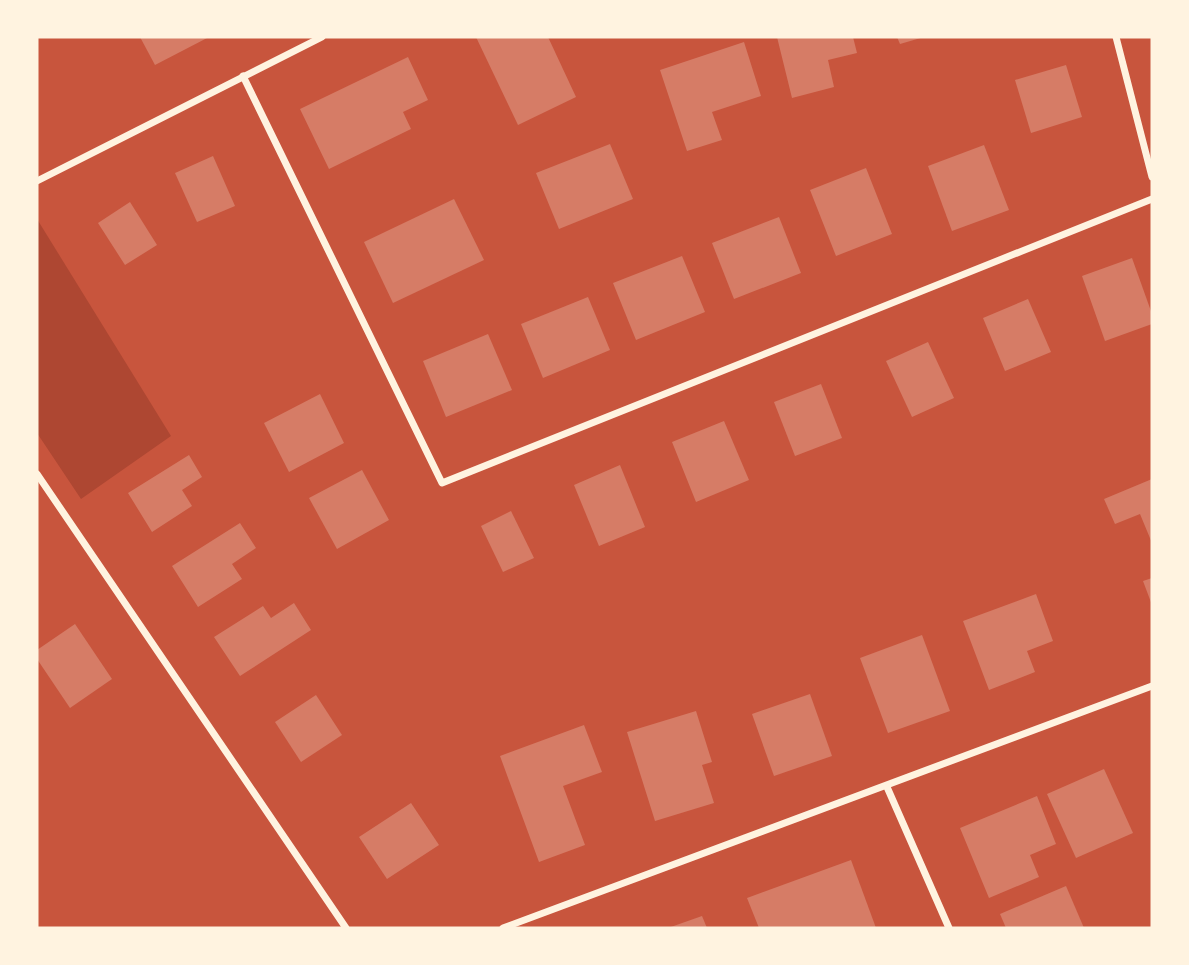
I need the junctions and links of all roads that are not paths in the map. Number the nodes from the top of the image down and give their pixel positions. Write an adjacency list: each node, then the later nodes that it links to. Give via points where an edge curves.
1 (322, 37): 3 (street)
2 (1116, 37): 4 (street)
3 (243, 76): 5 (street); 6 (street, via 442,483)
4 (1152, 177)
5 (37, 181)
6 (1152, 199)
7 (37, 474): 10 (street)
8 (1152, 686): 9 (street)
9 (887, 787): 11 (street); 12 (street)
10 (346, 928)
11 (503, 928)
12 (949, 928)

